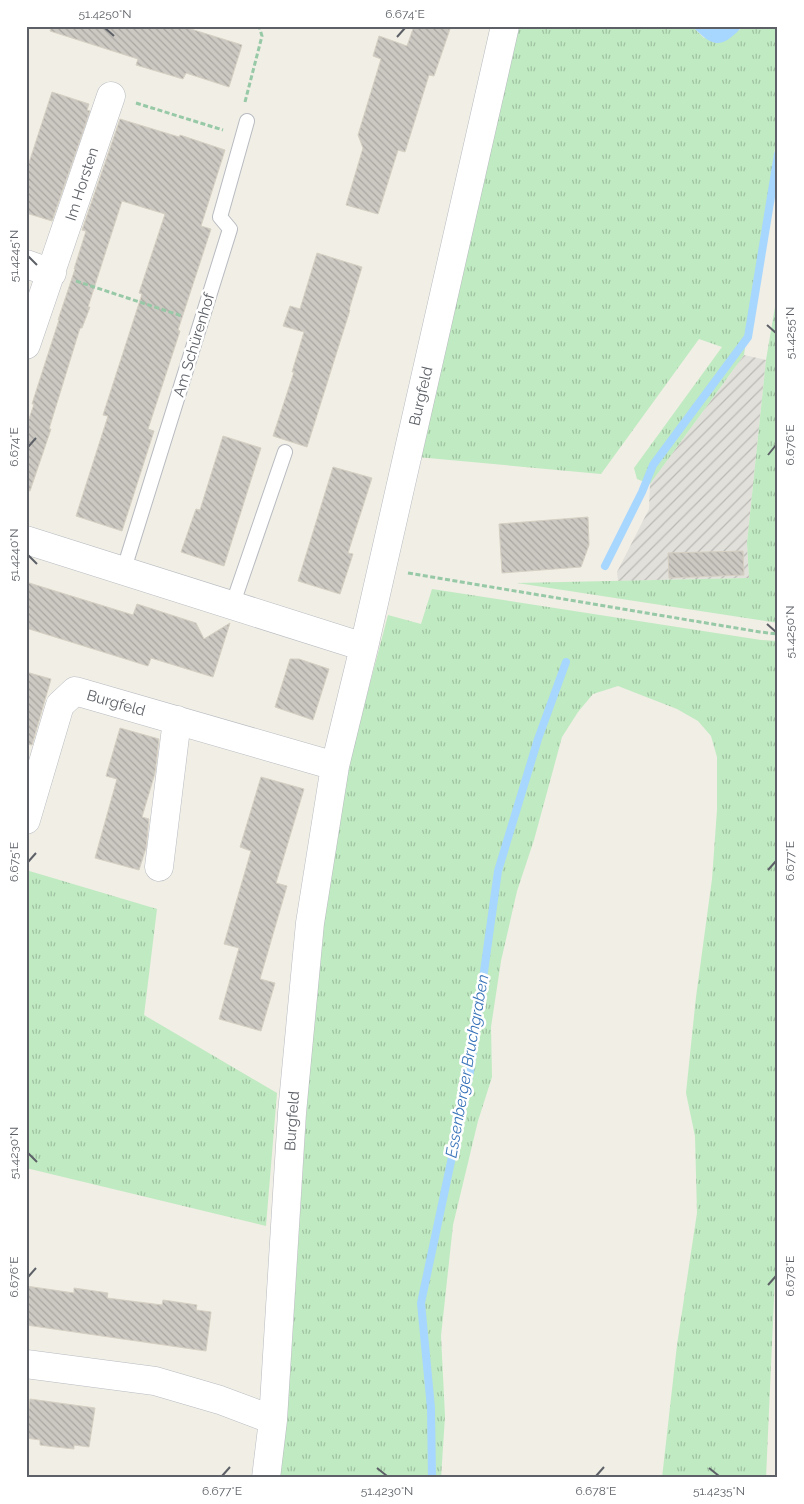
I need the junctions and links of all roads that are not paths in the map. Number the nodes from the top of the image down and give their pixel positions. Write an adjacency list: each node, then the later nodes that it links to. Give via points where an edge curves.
1 (505, 26): 11 (street, Burgfeld)
2 (111, 96): 5 (street, Im Horsten)
3 (247, 121): 9 (lane, Am Schürenhof, via 220,217 230,229)
4 (26, 264): 5 (street)
5 (52, 273): 6 (street, Im Horsten)
6 (26, 345)
7 (285, 452): 10 (lane)
8 (26, 540): 9 (street)
9 (122, 572): 10 (street)
10 (232, 606): 11 (street)
11 (364, 647): 13 (street, Burgfeld)
12 (177, 720): 13 (street, Burgfeld); 14 (street, Burgfeld, via 75,691 60,705); 15 (street)
13 (335, 766): 17 (street, Burgfeld, via 310,923 292,1112)
14 (26, 820)
15 (159, 867)
16 (26, 1364): 17 (street, via 154,1381)
17 (273, 1420): 18 (street, Burgfeld)
18 (266, 1478)

